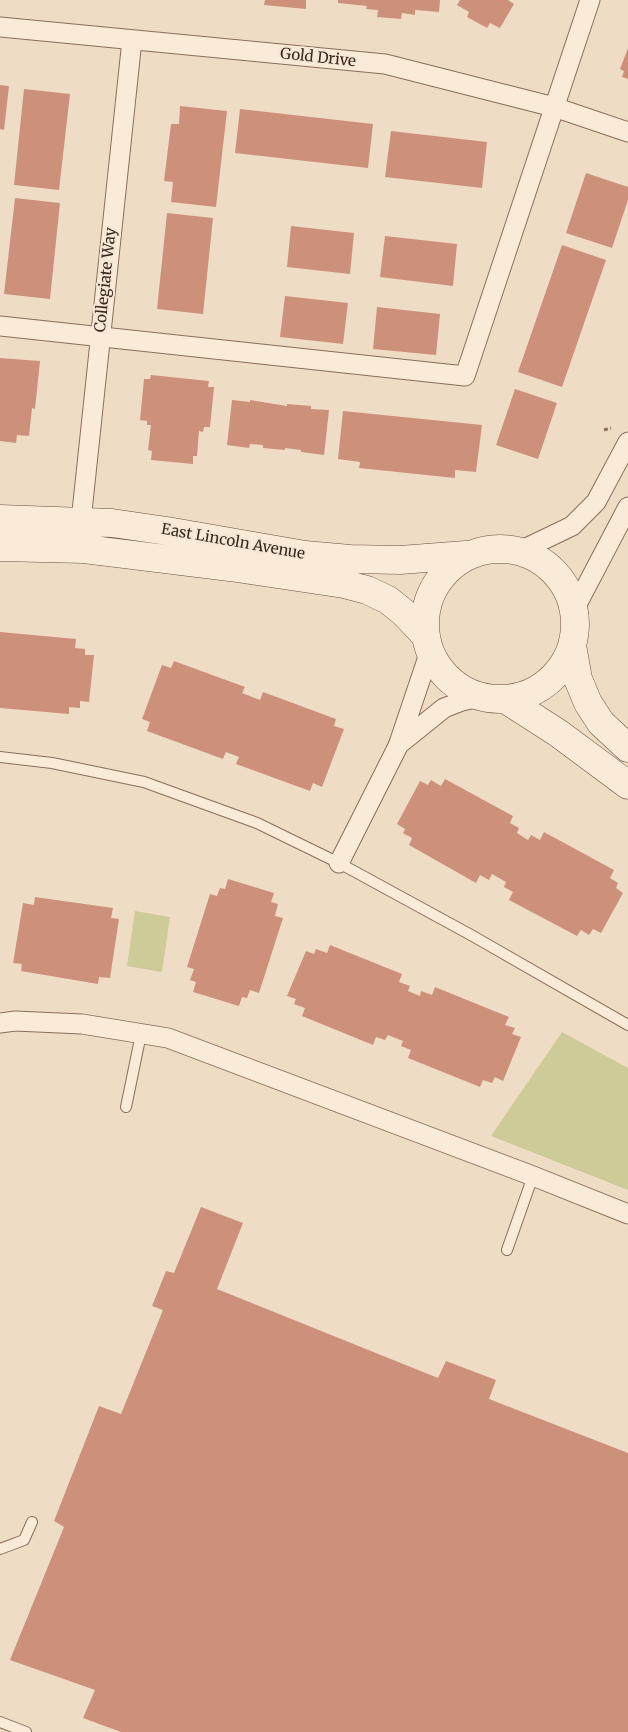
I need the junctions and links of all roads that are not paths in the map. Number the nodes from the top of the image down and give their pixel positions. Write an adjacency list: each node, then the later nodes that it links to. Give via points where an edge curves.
1 (590, 0): 4 (street)
2 (0, 27): 3 (street, Gold Drive)
3 (132, 40): 4 (street, Gold Drive, via 385,64); 7 (street, Collegiate Way)
4 (554, 107): 5 (street, Gold Drive); 7 (street, via 465,376)
5 (628, 132)
6 (0, 326): 7 (street)
7 (100, 337): 11 (street, Collegiate Way)
8 (628, 442): 13 (street, via 596,502 572,526)
9 (628, 507): 15 (street)
10 (0, 519): 11 (street, East Lincoln Avenue)
11 (81, 521): 14 (street, East Lincoln Avenue, via 350,559 400,560)
12 (0, 547): 16 (street, East Lincoln Avenue, via 84,549 344,584 388,600 403,612)
13 (520, 551): 14 (street, via 500,548); 15 (street, via 549,566 565,585)
14 (466, 555): 16 (street, via 448,568 430,594 425,617)
15 (574, 608): 17 (street, via 576,630)
16 (428, 644): 18 (street, via 440,669 457,685); 19 (street)
17 (573, 651): 18 (street, via 560,673 547,685 530,693); 20 (street, via 578,679 588,704 601,724)
18 (492, 698): 19 (street, via 462,701 444,708); 22 (street, via 558,733)
19 (398, 746): 23 (street)
20 (628, 748)
21 (0, 757): 23 (lane, via 52,763 144,782 256,823)
22 (628, 785)
23 (339, 863): 25 (lane)
24 (0, 1023): 26 (street, via 82,1024)
25 (628, 1025)
26 (141, 1034): 27 (lane); 28 (street, via 168,1038)
27 (126, 1107)
28 (534, 1176): 29 (street); 30 (lane)
29 (628, 1214)
30 (507, 1250)
31 (32, 1522): 32 (lane, via 24,1540)
32 (0, 1549)
33 (0, 1722): 34 (lane)
34 (26, 1732)

